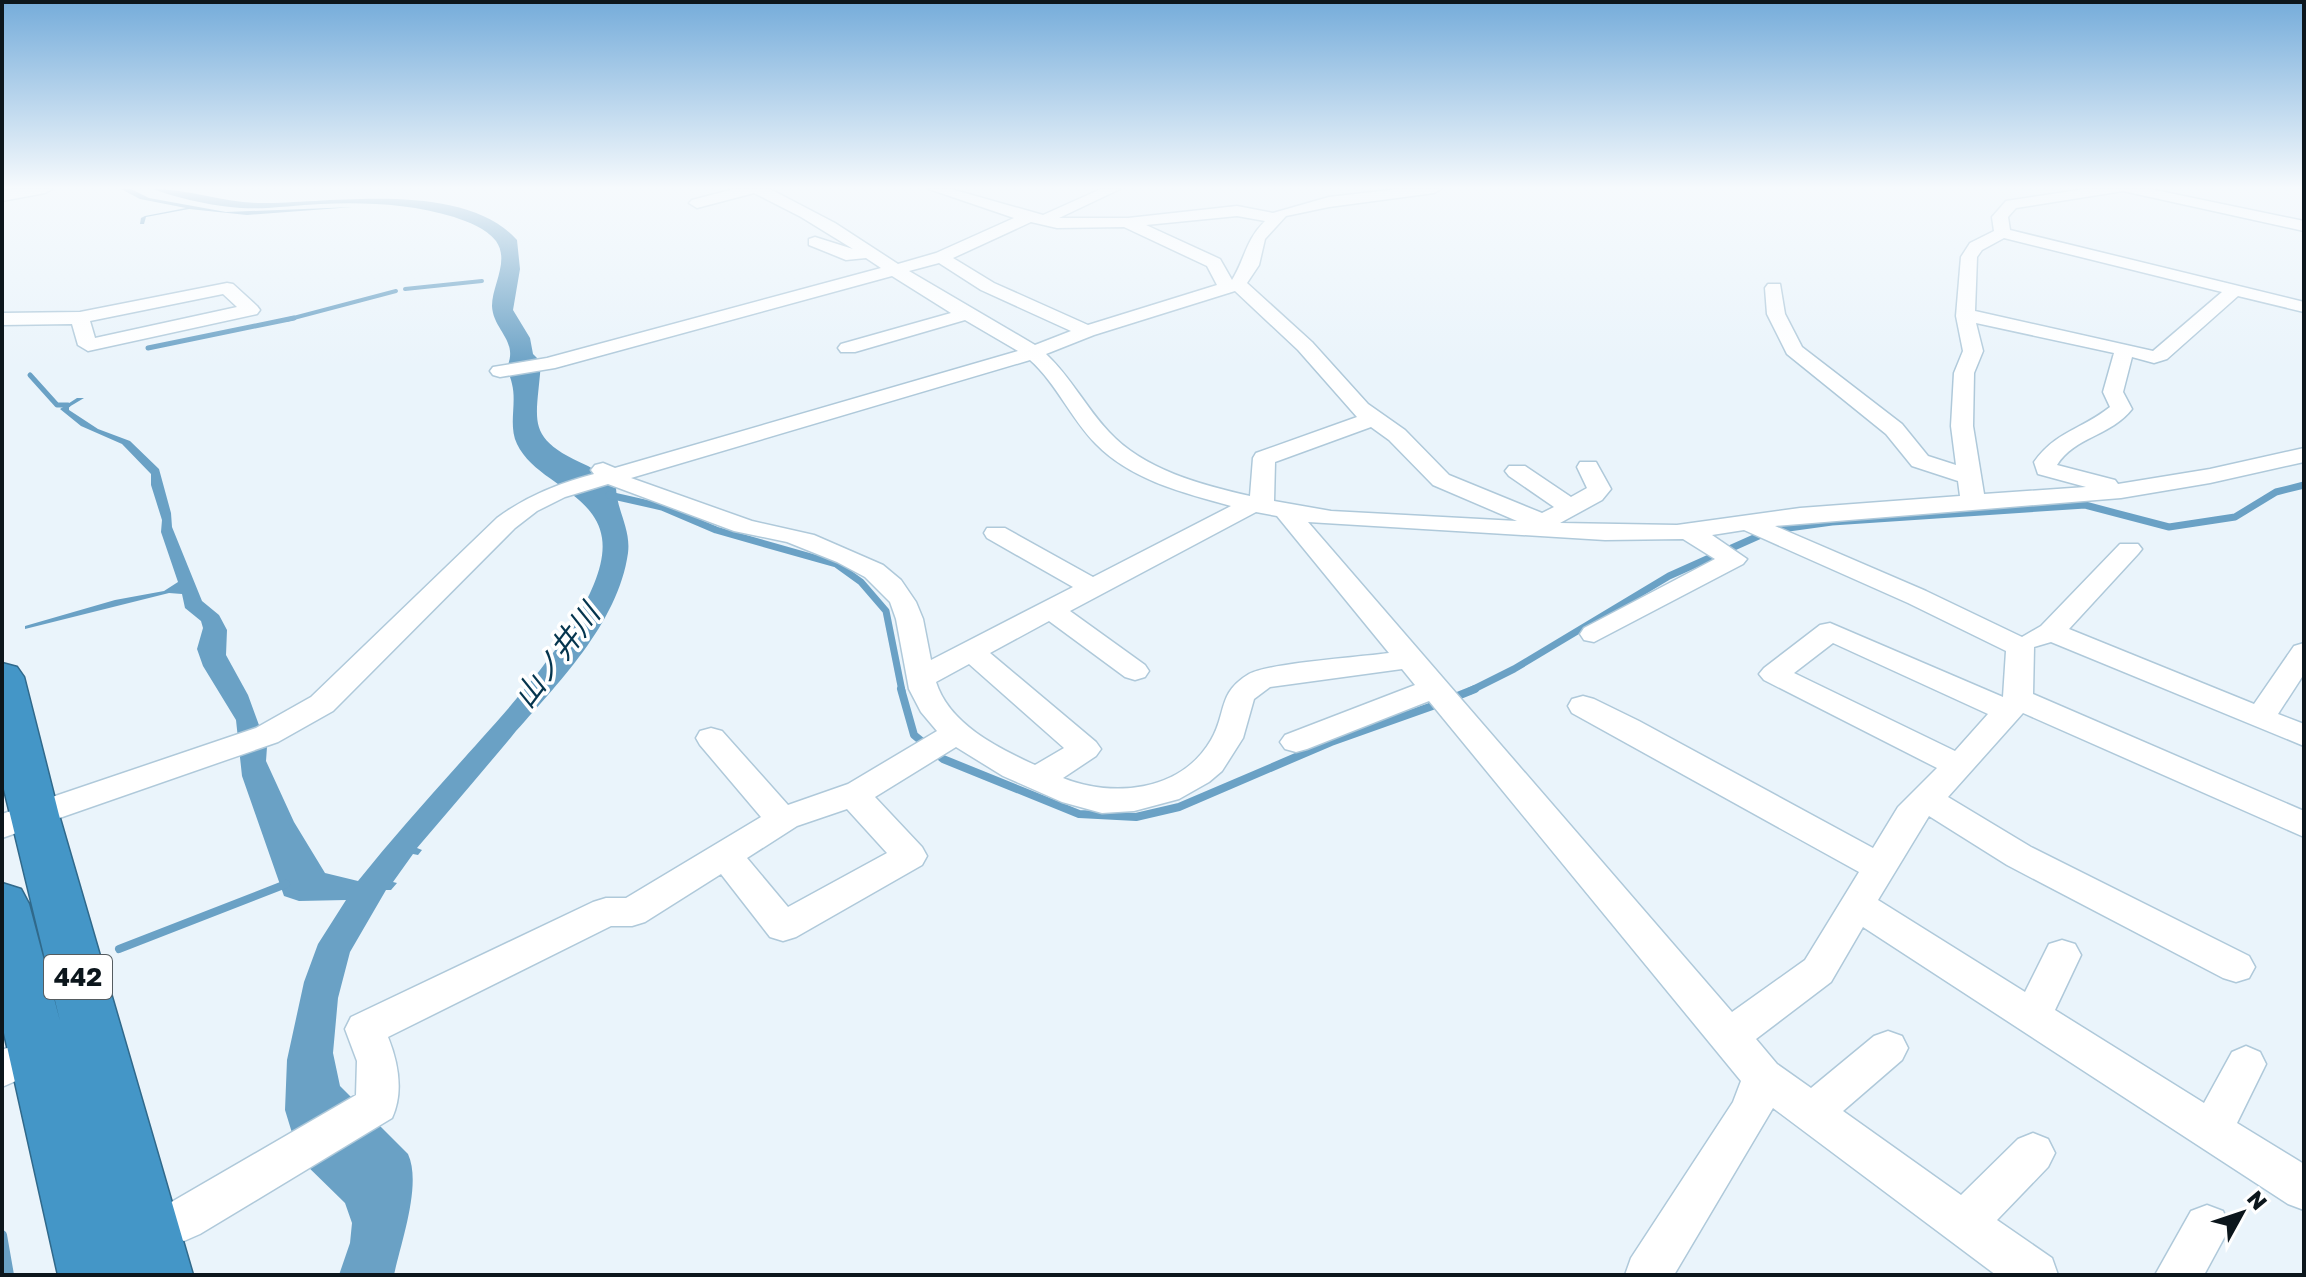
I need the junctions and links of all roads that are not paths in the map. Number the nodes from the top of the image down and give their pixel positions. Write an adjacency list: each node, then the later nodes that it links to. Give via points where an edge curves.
1 (831, 249): 8 (street, via 846,255)
2 (865, 249): 8 (street)
3 (963, 249): 9 (street)
4 (1183, 249): 11 (street, via 1214,263)
5 (1254, 249): 11 (street, via 1250,265)
6 (1975, 249): 16 (street, via 1969,257)
7 (2066, 249): 13 (street)
8 (870, 252): 10 (street)
9 (942, 257): 10 (street); 19 (street, via 974,279)
10 (894, 270): 15 (street); 23 (street, via 548,364)
11 (1232, 285): 19 (street); 24 (street, via 1305,346)
12 (1774, 288): 29 (street, via 1776,314 1794,350 1894,429 1920,461)
13 (2235, 290): 14 (street); 21 (street, via 2160,355)
14 (2304, 307)
15 (967, 314): 20 (street); 22 (street)
16 (1965, 315): 21 (street); 29 (street, via 1973,351 1964,373 1962,426)
17 (80, 318): 17 (street, via 227,288 251,310 88,345); 18 (street)
18 (2, 319)
19 (1087, 331): 22 (street)
20 (848, 348)
21 (2124, 350): 30 (street, via 2113,392 2121,409 2097,428 2069,438 2045,462 2046,469)
22 (1032, 352): 28 (street); 34 (street, via 1071,391 1121,456 1198,489)
23 (500, 371)
24 (1372, 419): 31 (street, via 1397,435 1441,480); 34 (street, via 1264,458)
25 (2304, 455): 30 (street)
26 (1588, 467): 33 (street, via 1599,489)
27 (1517, 471): 33 (street)
28 (603, 473): 51 (street, via 744,526 796,537 872,569 887,580 912,620); 64 (street, via 528,506 506,523 322,704 267,735)
29 (1969, 477): 32 (street)
30 (2121, 491): 32 (street)
31 (1466, 492): 35 (street); 36 (street)
32 (1973, 503): 37 (street)
33 (1568, 506): 36 (street)
34 (1268, 507): 35 (street); 41 (street); 48 (street)
35 (1399, 522): 36 (street)
36 (1550, 526): 38 (street, via 1605,533)
37 (1759, 528): 38 (street); 45 (street)
38 (1687, 530): 44 (street, via 1734,559)
39 (996, 533): 41 (street)
40 (2129, 549): 43 (street)
41 (1092, 587): 42 (street)
42 (1050, 609): 46 (street); 49 (street)
43 (2051, 632): 45 (street); 55 (street)
44 (1594, 634)
45 (2020, 647): 53 (street)
46 (971, 651): 51 (street); 61 (street, via 1085,749)
47 (2304, 652): 55 (street)
48 (1410, 659): 52 (street); 61 (street, via 1262,679 1240,695 1234,724 1219,754 1163,793 1103,801)
49 (1135, 671)
50 (2, 677): 64 (highway, 442)
51 (922, 677): 56 (street, via 930,701)
52 (1434, 688): 59 (street); 74 (street)
53 (2013, 705): 60 (street); 60 (street, via 1830,631 1774,674); 66 (street)
54 (1583, 706): 68 (street)
55 (2260, 718): 57 (street)
56 (956, 733): 61 (street, via 982,753); 62 (street)
57 (2304, 736)
58 (711, 738): 65 (street)
59 (1296, 742)
60 (1959, 766): 63 (street)
61 (1037, 779)
62 (853, 794): 65 (street); 67 (street, via 910,856 783,927)
63 (1926, 799): 68 (street, via 1910,815); 72 (street, via 2019,856 2071,873 2205,943)
64 (18, 820): 76 (highway, 442)
65 (782, 820): 67 (street)
66 (2304, 825)
67 (725, 855): 83 (street, via 632,912 606,912 365,1029 377,1061 377,1105)
68 (1879, 867): 70 (street)
69 (2, 904): 76 (highway, 442)
70 (1856, 904): 73 (street); 74 (street, via 1818,971)
71 (2062, 955): 73 (street)
72 (2236, 967)
73 (2033, 1016): 80 (street)
74 (1730, 1036): 78 (street)
75 (1888, 1048): 79 (street)
76 (44, 1050): 86 (highway, 442); 87 (highway, 442)
77 (2246, 1064): 80 (street)
78 (1763, 1077): 79 (street); 88 (street, via 1750,1112)
79 (1812, 1112): 84 (street)
80 (2212, 1130): 82 (street)
81 (2033, 1153): 84 (street)
82 (2304, 1189)
83 (184, 1219)
84 (1964, 1223): 89 (street)
85 (2207, 1227): 90 (street)
86 (93, 1275)
87 (158, 1275)
88 (1648, 1275)
89 (2035, 1275)
90 (2178, 1275)

